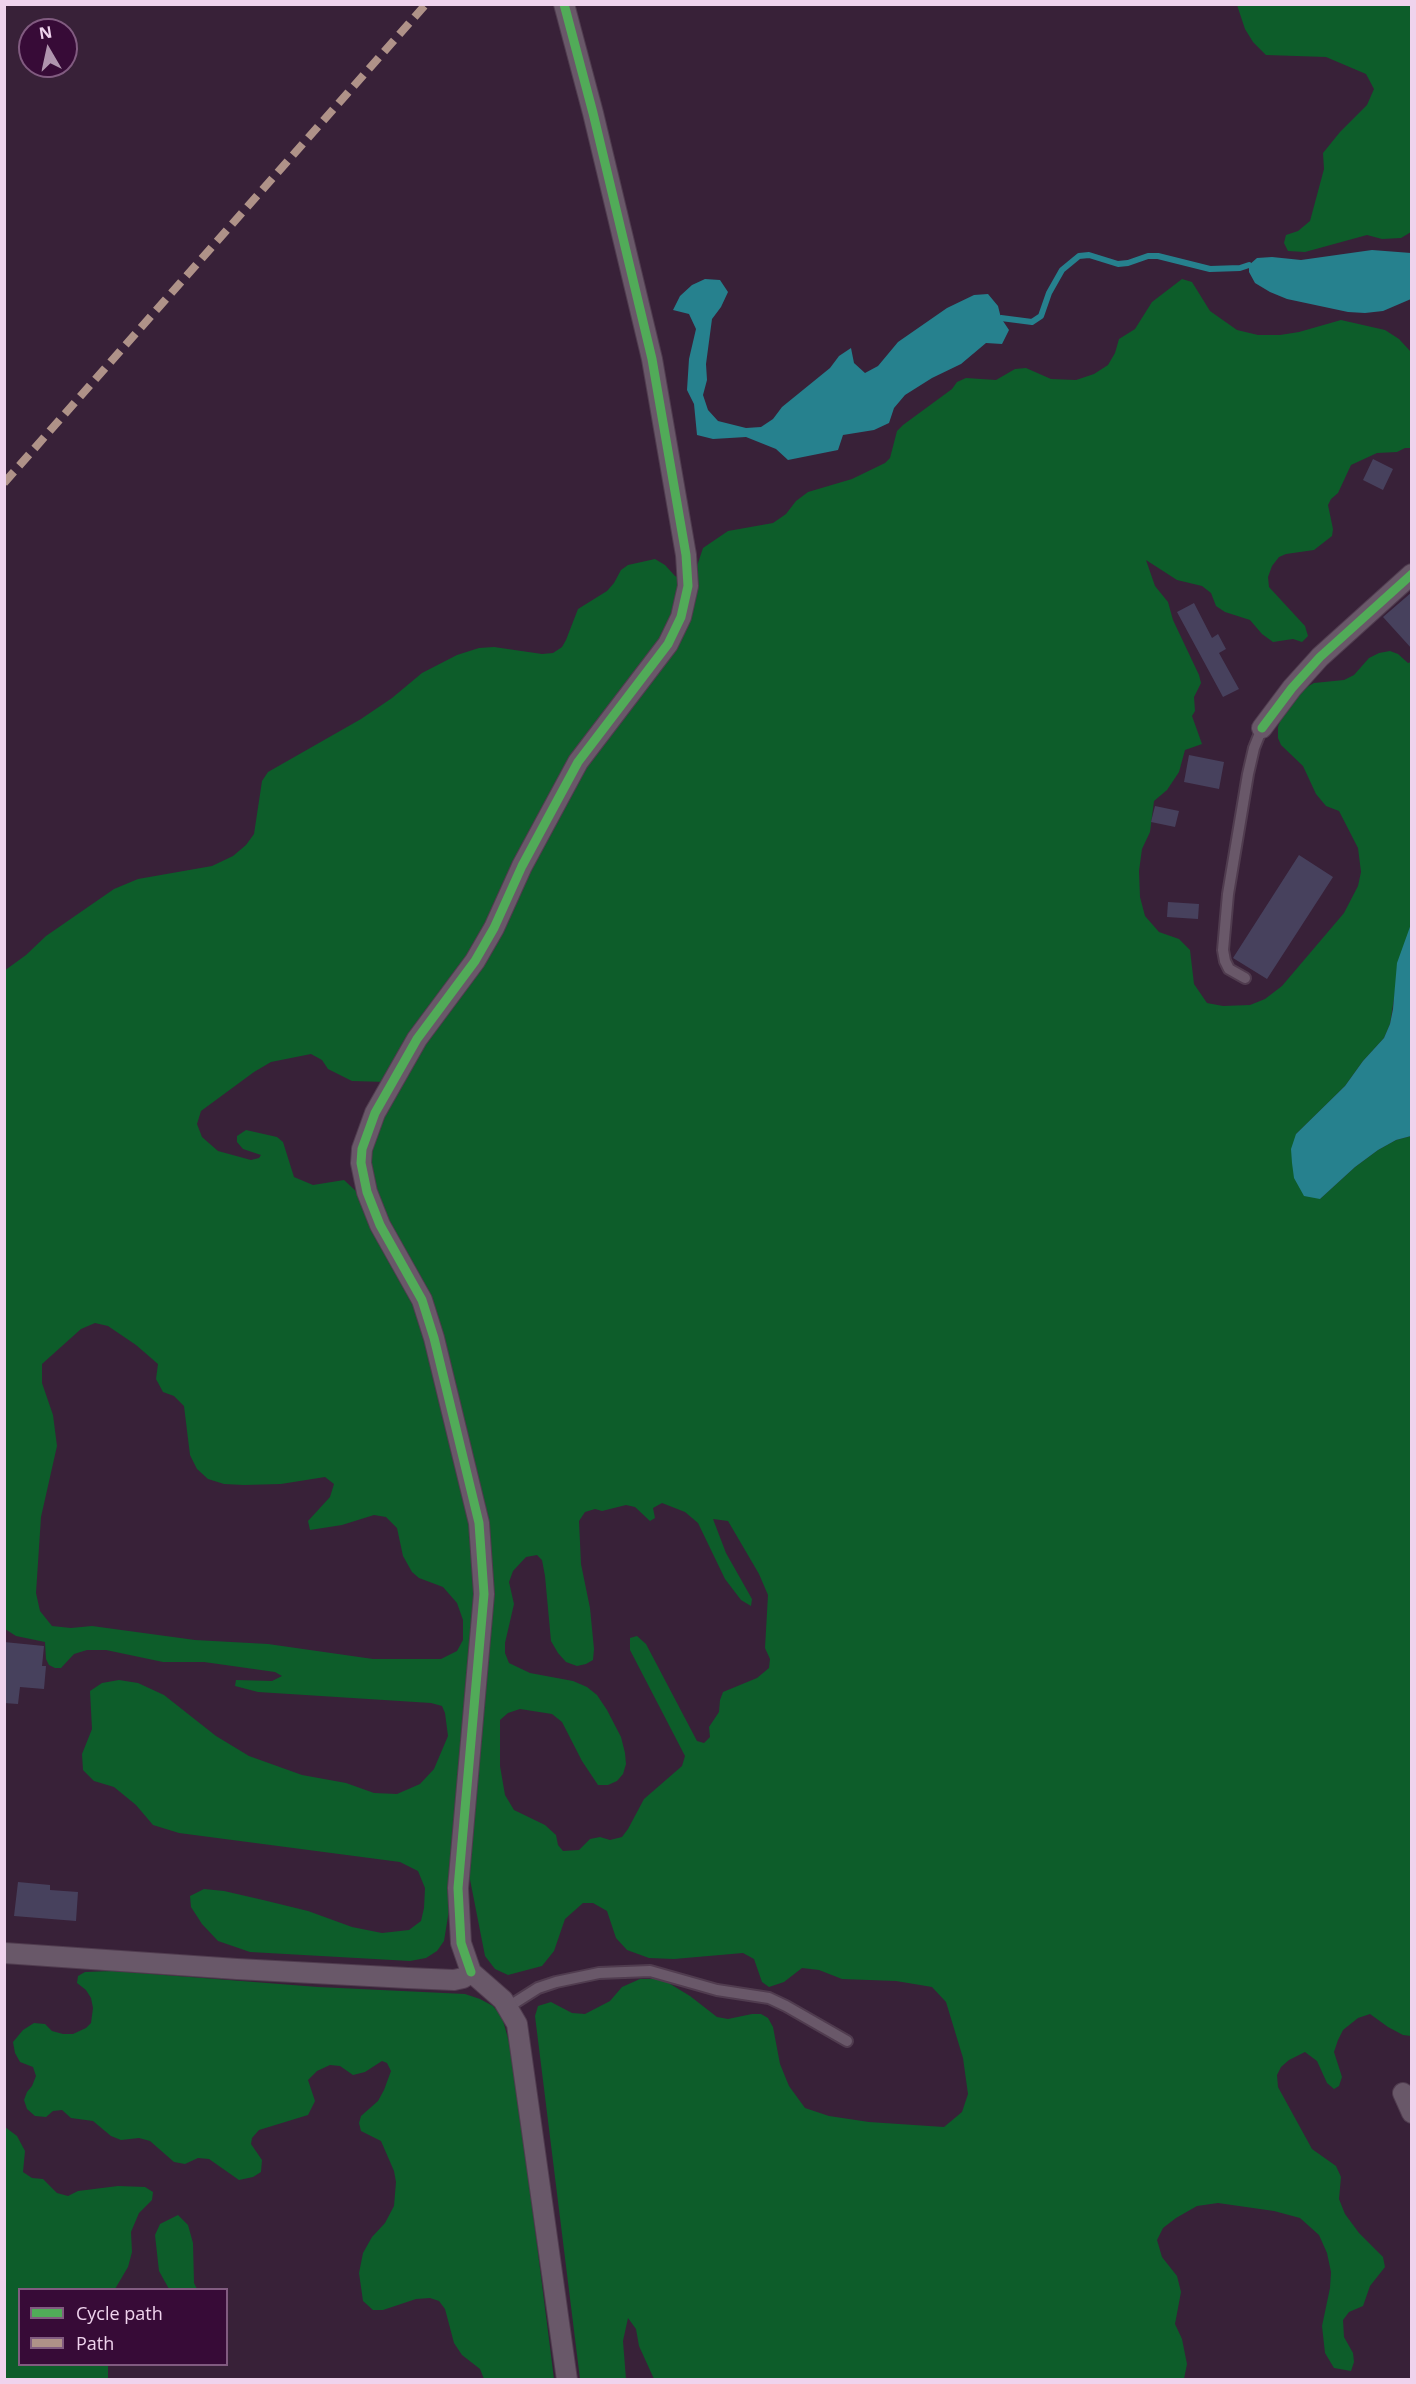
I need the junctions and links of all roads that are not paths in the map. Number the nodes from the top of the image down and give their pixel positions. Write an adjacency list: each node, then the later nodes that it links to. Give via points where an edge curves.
1 (564, 4): 6 (street, via 652,359 688,586 681,617 668,644 578,762 489,936 417,1039 375,1113 362,1149 366,1192 422,1300 434,1338 479,1523 484,1594 458,1888 461,1943)
2 (1412, 574): 3 (street, via 1320,657)
3 (1262, 728): 4 (lane, via 1248,774 1225,927 1225,961 1229,969)
4 (1245, 978)
5 (4, 1953): 6 (street, via 454,1980)
6 (471, 1972): 7 (street)
7 (508, 2007): 8 (lane, via 556,1982 599,1973 650,1971 717,1990 769,1998); 11 (street, via 517,2024 525,2073)
8 (847, 2041)
9 (1403, 2093): 10 (street)
10 (1412, 2113)
11 (567, 2379)

